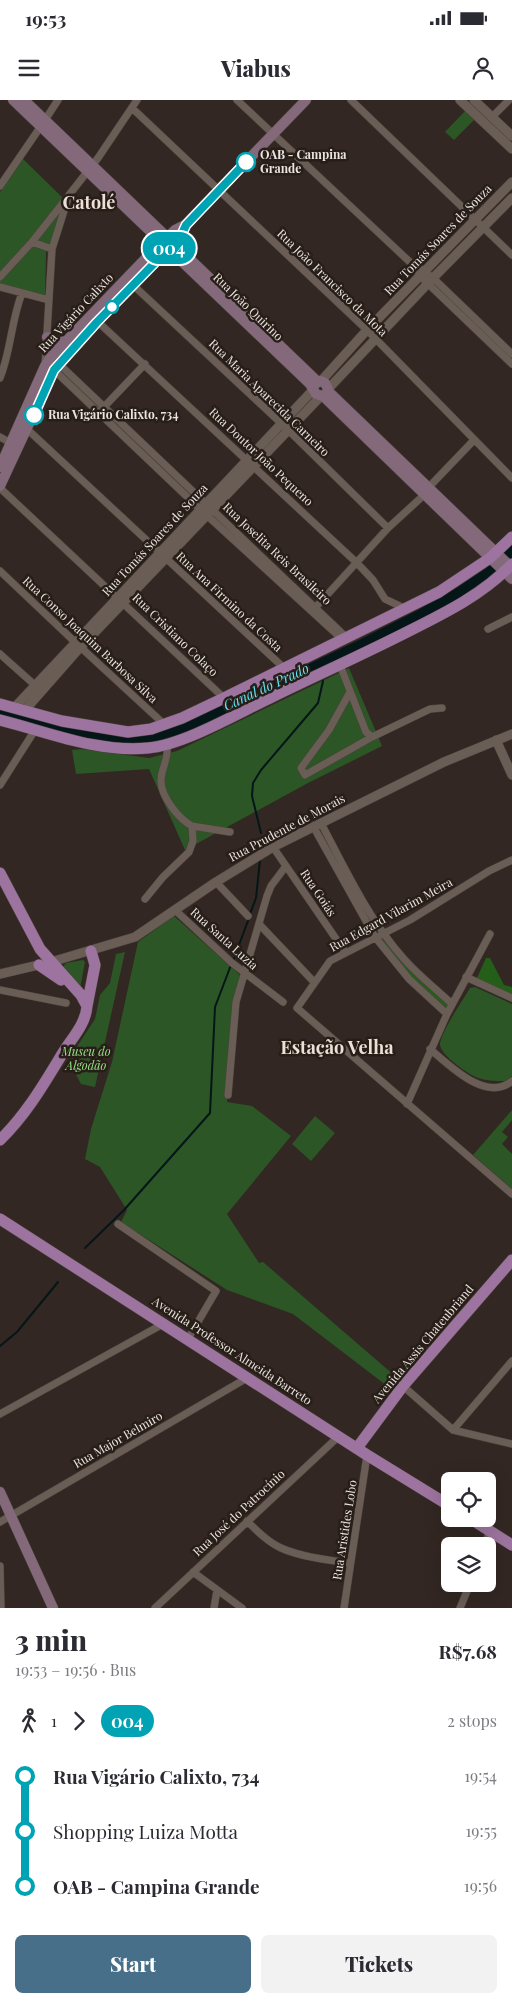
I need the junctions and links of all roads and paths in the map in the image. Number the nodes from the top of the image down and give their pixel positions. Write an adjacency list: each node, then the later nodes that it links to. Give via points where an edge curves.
1 (13, 100): 13 (main road, Rua João Quirino)
2 (24, 100): 13 (main road, Rua João Quirino)
3 (58, 100): 13 (street)
4 (137, 100): 11 (street)
5 (237, 100): 14 (street)
6 (306, 100): 14 (main road, Rua Vigário Calixto)
7 (351, 100): 23 (street)
8 (460, 100): 16 (street)
9 (474, 100): 12 (street)
10 (509, 100): 12 (street)
11 (132, 108): 17 (street); 20 (street, Rua João Francisco da Mota)
12 (492, 117): 15 (street)
13 (43, 123): 17 (main road, Rua João Quirino); 19 (street)
14 (274, 133): 20 (main road, Rua Vigário Calixto); 31 (street)
15 (512, 136)
16 (512, 149)
17 (90, 168): 21 (street); 25 (main road, Rua João Quirino); 27 (main road, Rua João Quirino)
18 (512, 182): 23 (street, Rua Tomás Soares de Souza)
19 (0, 186)
20 (219, 190): 27 (main road, Rua Vigário Calixto, via 186,225 181,236); 39 (street, Rua João Francisco da Mota)
21 (69, 195): 26 (street); 28 (street)
22 (512, 198): 24 (street, Rua Tomás Soares de Souza)
23 (475, 219): 24 (street); 31 (street, Rua Tomás Soares de Souza)
24 (484, 227): 29 (street); 33 (street, Rua Tomás Soares de Souza)
25 (148, 228): 27 (main road, Rua João Quirino); 30 (main road, via 151,241)
26 (32, 242): 28 (street); 32 (street)
27 (168, 242): 30 (main road, Rua Vigário Calixto); 34 (main road, Rua Vigário Calixto); 49 (main road, Rua João Quirino)
28 (52, 249): 37 (street)
29 (512, 255)
30 (148, 256): 42 (main road, Rua Vigário Calixto)
31 (423, 274): 33 (street); 39 (street, Rua Tomás Soares de Souza)
32 (0, 277)
33 (430, 280): 41 (street, Rua Tomás Soares de Souza); 43 (street)
34 (134, 285): 38 (main road, Rua Vigário Calixto); 52 (street, Rua Maria Aparecida Carneiro)
35 (0, 287): 36 (street)
36 (22, 293): 37 (street); 48 (street)
37 (49, 300): 40 (street)
38 (97, 322): 45 (street, Rua Doutor João Pequeno); 47 (main road, Rua Vigário Calixto)
39 (367, 330): 41 (street, Rua João Francisco da Mota); 49 (street, Rua Tomás Soares de Souza)
40 (47, 337): 42 (main road); 47 (street)
41 (375, 339): 49 (street, Rua Tomás Soares de Souza); 55 (street, Rua João Francisco da Mota)
42 (65, 341): 47 (main road, Rua Vigário Calixto)
43 (496, 344): 44 (street); 46 (street)
44 (512, 354)
45 (145, 364): 50 (street); 57 (street, Rua Doutor João Pequeno)
46 (512, 364)
47 (53, 367): 50 (street, Rua Joselita Reis Brasileiro); 51 (street, Rua Joselita Reis Brasileiro); 53 (main road, Rua Vigário Calixto); 56 (main road, Rua Vigário Calixto)
48 (0, 378)
49 (321, 389): 52 (street, Rua Tomás Soares de Souza); 61 (main road, Rua João Quirino)
50 (105, 406): 51 (street); 62 (street, Rua Joselita Reis Brasileiro)
51 (100, 412): 62 (street, Rua Joselita Reis Brasileiro)
52 (285, 427): 57 (street, Rua Tomás Soares de Souza); 63 (street, Rua Maria Aparecida Carneiro)
53 (26, 429): 60 (main road, Rua Vigário Calixto); 66 (street, Rua Ana Firmino da Costa)
54 (0, 437): 56 (street)
55 (474, 440): 59 (street, Rua João Francisco da Mota); 61 (street)
56 (11, 443): 58 (main road, Rua Vigário Calixto)
57 (251, 463): 62 (street, Rua Tomás Soares de Souza); 67 (street, Rua Doutor João Pequeno)
58 (0, 467)
59 (512, 478)
60 (0, 487): 70 (street, Rua Cristiano Colaço)
61 (426, 491): 63 (street); 65 (main road, Rua João Quirino)
62 (207, 510): 66 (street, Rua Tomás Soares de Souza); 71 (street, Rua Joselita Reis Brasileiro); 75 (street, Rua Joselita Reis Brasileiro)
63 (388, 528): 67 (street)
64 (512, 536): 65 (main road)
65 (494, 556): 68 (main road, Rua João Quirino); 72 (main road, via 448,587)
66 (163, 557): 70 (street, Rua Tomás Soares de Souza); 79 (street, Rua Ana Firmino da Costa)
67 (357, 562): 71 (street); 72 (street, Rua Doutor João Pequeno, via 386,599)
68 (509, 569): 78 (main road, via 460,605)
69 (0, 571): 76 (street, Rua Conso Joaquim Barbosa Silva)
70 (121, 600): 76 (street, Rua Tomás Soares de Souza); 82 (street, Rua Cristiano Colaço)
71 (316, 607): 75 (street, Rua Joselita Reis Brasileiro)
72 (406, 609): 75 (main road)
73 (512, 617): 74 (street)
74 (488, 629)
75 (345, 639): 79 (main road)
76 (78, 646): 80 (street, Rua Tomás Soares de Souza); 87 (street, Rua Conso Joaquim Barbosa Silva)
77 (0, 654): 80 (street)
78 (340, 665): 81 (street); 92 (main road)
79 (284, 668): 82 (main road)
80 (38, 688): 85 (street, Rua Tomás Soares de Souza)
81 (350, 692): 90 (street, via 366,732); 90 (street, via 329,730 302,768 305,775)
82 (224, 698): 87 (main road)
83 (0, 704): 85 (main road)
84 (442, 708): 90 (street, via 430,709)
85 (20, 709): 87 (main road, via 62,721 128,732)
86 (0, 720): 88 (main road)
87 (166, 724)
88 (35, 730): 92 (main road, via 126,749); 94 (street)
89 (512, 734): 91 (street, Rua Prudente de Morais)
90 (372, 737)
91 (496, 740): 93 (street); 95 (street, Rua Prudente de Morais)
92 (166, 746): 96 (street, via 168,754 161,783 163,792)
93 (512, 775)
94 (0, 785)
95 (317, 825): 98 (street, Rua Prudente de Morais); 107 (street); 109 (street)
96 (192, 826): 97 (street); 103 (street, via 193,841 189,852)
97 (230, 832)
98 (273, 847): 100 (street, Rua Goiás); 102 (street, Rua Prudente de Morais)
99 (512, 860): 107 (street, Rua Edgard Vilarim Meira)
100 (286, 866): 106 (street, via 271,886); 111 (street, Rua Goiás)
101 (0, 873): 112 (main road)
102 (216, 882): 104 (street, Rua Prudente de Morais); 105 (street)
103 (145, 899)
104 (175, 910): 110 (street, Rua Prudente de Morais, via 135,937); 113 (street, Rua Santa Luzia)
105 (248, 916)
106 (258, 924): 113 (street); 116 (street)
107 (384, 933): 109 (street, Rua Edgard Vilarim Meira); 121 (street, via 416,972)
108 (490, 934): 115 (street)
109 (375, 937): 111 (street, Rua Edgard Vilarim Meira); 123 (street, via 409,979)
110 (91, 951): 112 (street, Rua Prudente de Morais); 122 (main road, via 94,972)
111 (345, 952): 116 (street, Rua Edgard Vilarim Meira, via 330,961)
112 (45, 963): 114 (street, Rua Prudente de Morais); 122 (main road)
113 (238, 968): 119 (street, Rua Santa Luzia); 126 (street)
114 (0, 974)
115 (466, 977): 118 (street); 121 (street)
116 (314, 982): 127 (street, Rua Edgard Vilarim Meira, via 297,1008)
117 (0, 990): 120 (street)
118 (512, 998)
119 (283, 1002)
120 (66, 1003)
121 (452, 1004): 123 (street)
122 (88, 1006): 128 (main road, via 82,1023 41,1088 21,1118)
123 (447, 1014): 124 (street)
124 (430, 1049): 125 (street, via 471,1082 485,1086); 127 (street)
125 (510, 1085)
126 (228, 1095)
127 (407, 1104): 129 (street)
128 (0, 1140)
129 (512, 1194)
130 (0, 1219): 133 (main road, Avenida Professor Almeida Barreto)
131 (118, 1224): 134 (street, via 216,1291)
132 (512, 1260): 137 (main road, Avenida Assis Chateubriand)
133 (163, 1324): 134 (main road, Avenida Professor Almeida Barreto); 138 (street)
134 (188, 1339): 136 (main road, Avenida Professor Almeida Barreto)
135 (512, 1361): 139 (street)
136 (247, 1378): 140 (main road, Avenida Professor Almeida Barreto); 146 (street, Rua Major Belmiro)
137 (403, 1386): 139 (street); 142 (main road, Avenida Assis Chateubriand)
138 (0, 1414)
139 (453, 1430): 141 (street)
140 (339, 1436): 142 (main road, Avenida Professor Almeida Barreto); 147 (street, Rua José do Patrocínio)
141 (512, 1444)
142 (357, 1448): 143 (main road, Avenida Professor Almeida Barreto)
143 (368, 1455): 145 (main road, Avenida Professor Almeida Barreto); 153 (street, Rua Aristides Lobo)
144 (0, 1492): 146 (main road)
145 (441, 1500)
146 (12, 1516): 148 (street, Rua Major Belmiro); 159 (main road)
147 (247, 1521): 153 (street, via 281,1548); 155 (street, Rua José do Patrocínio)
148 (0, 1522)
149 (483, 1527): 150 (main road)
150 (490, 1531): 151 (street); 152 (main road)
151 (488, 1537)
152 (512, 1545)
153 (350, 1563): 163 (street, Rua Aristides Lobo)
154 (0, 1566): 158 (street)
155 (193, 1572): 156 (street); 160 (street, Rua José do Patrocínio)
156 (217, 1590): 161 (street); 162 (street)
157 (467, 1592): 164 (street)
158 (1, 1608)
159 (53, 1608)
160 (154, 1608)
161 (214, 1608)
162 (242, 1608)
163 (344, 1608)
164 (460, 1608)

